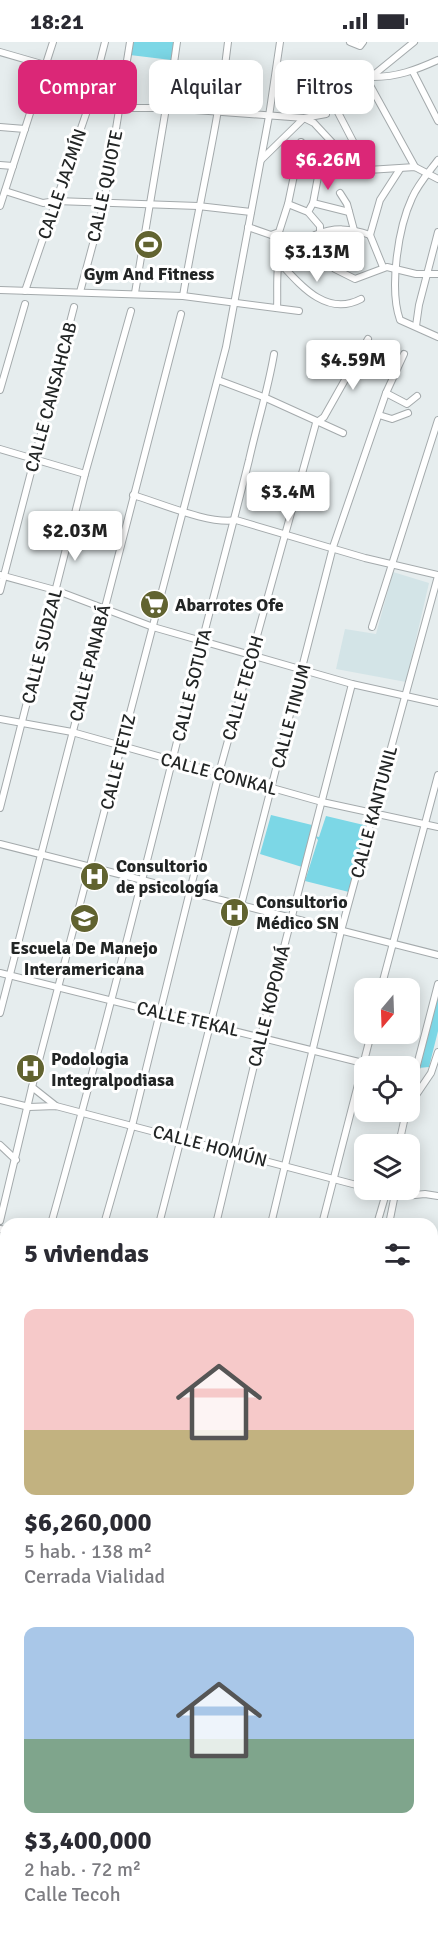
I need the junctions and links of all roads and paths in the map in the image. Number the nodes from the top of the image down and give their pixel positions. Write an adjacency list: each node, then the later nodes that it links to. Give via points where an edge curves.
1 (53, 42): 12 (street)
2 (105, 42): 13 (street, CALLE JAZMÍN)
3 (130, 42): 14 (street, CALLE QUIOTE)
4 (177, 42): 15 (street)
5 (228, 42): 16 (street)
6 (280, 42): 30 (street, CALLE TETIZ)
7 (350, 42): 9 (street)
8 (414, 42): 19 (street)
9 (362, 44)
10 (0, 52): 11 (street)
11 (21, 60)
12 (47, 60)
13 (100, 60)
14 (128, 60)
15 (174, 60)
16 (226, 60)
17 (438, 60): 18 (street)
18 (413, 72): 20 (street); 32 (street)
19 (374, 74)
20 (374, 78)
21 (374, 88): 41 (street)
22 (30, 114): 34 (street)
23 (86, 114): 48 (street, CALLE JAZMÍN)
24 (120, 114): 49 (street, CALLE QUIOTE)
25 (167, 114): 51 (street)
26 (220, 114): 54 (street)
27 (236, 114): 30 (street)
28 (326, 114): 31 (street)
29 (337, 114): 43 (street)
30 (269, 116): 31 (street); 37 (street, CALLE TETIZ)
31 (304, 118): 37 (street); 43 (street, via 314,123 354,166)
32 (438, 121)
33 (0, 127): 34 (street)
34 (25, 129): 40 (street)
35 (301, 142): 52 (street)
36 (438, 160): 44 (street)
37 (261, 161): 55 (street, CALLE TETIZ)
38 (321, 161): 50 (street)
39 (0, 165): 40 (street)
40 (13, 166): 46 (street)
41 (415, 167): 42 (street); 44 (street)
42 (400, 169): 43 (street); 62 (street, via 380,200)
43 (368, 170)
44 (427, 175): 45 (street); 65 (street, via 408,210)
45 (438, 179)
46 (5, 191): 48 (street, via 43,203); 53 (street)
47 (340, 193): 57 (street)
48 (56, 201): 49 (street); 69 (street, CALLE JAZMÍN)
49 (104, 202): 51 (street); 70 (street, CALLE QUIOTE)
50 (313, 203): 56 (street); 57 (street)
51 (151, 204): 54 (street); 71 (street)
52 (288, 204): 56 (street); 58 (street, via 276,235)
53 (0, 206)
54 (198, 206): 55 (street); 72 (street)
55 (251, 212): 58 (street, CALLE TETIZ)
56 (308, 212): 61 (street, via 320,226)
57 (349, 212): 59 (street)
58 (248, 227): 74 (street, CALLE TETIZ)
59 (354, 230): 61 (street, via 334,228); 62 (street)
60 (438, 232): 66 (street)
61 (318, 233): 63 (street, via 288,246); 64 (street, via 317,253 347,276 359,279)
62 (370, 235): 64 (street)
63 (280, 263): 73 (street, via 303,288 321,300 340,305); 77 (street)
64 (383, 267): 65 (street)
65 (396, 269): 66 (street); 81 (street, via 400,320)
66 (426, 273): 67 (street); 81 (street)
67 (438, 274)
68 (0, 290): 69 (street)
69 (26, 291): 70 (street)
70 (80, 292): 71 (street)
71 (135, 293): 72 (street)
72 (183, 296): 74 (street)
73 (361, 299)
74 (234, 303): 77 (street); 86 (street, CALLE TETIZ)
75 (25, 304): 87 (street)
76 (74, 307): 97 (street, CALLE CANSAHCAB)
77 (278, 308): 79 (street)
78 (131, 311): 98 (street, CALLE SUDZAL)
79 (299, 311)
80 (181, 314): 99 (street, CALLE PANABÁ)
81 (416, 326): 82 (street)
82 (438, 337)
83 (368, 339): 94 (street, CALLE TECOH, via 324,417)
84 (273, 354): 90 (street, CALLE SOTUTA)
85 (404, 354): 88 (street, CALLE TINUM)
86 (218, 380): 90 (street); 100 (street, CALLE TETIZ)
87 (0, 390)
88 (386, 393): 89 (street, via 407,404); 92 (street, CALLE TINUM)
89 (417, 396)
90 (267, 398): 94 (street); 101 (street, CALLE SOTUTA)
91 (408, 414): 92 (street, via 392,419)
92 (379, 416): 103 (street, CALLE TINUM)
93 (438, 420): 104 (street)
94 (316, 423): 95 (street); 102 (street, CALLE TECOH)
95 (343, 433)
96 (0, 449): 97 (street)
97 (34, 459): 98 (street); 105 (street, CALLE CANSAHCAB)
98 (85, 474): 107 (street, CALLE SUDZAL)
99 (133, 495): 100 (street); 109 (street, CALLE PANABÁ)
100 (181, 509): 101 (street, via 225,522); 110 (street, CALLE TETIZ)
101 (236, 520): 102 (street); 112 (street, CALLE SOTUTA)
102 (285, 534): 103 (street); 113 (street, CALLE TECOH)
103 (333, 547): 104 (street); 114 (street, CALLE TINUM)
104 (390, 564): 106 (street); 111 (street)
105 (2, 575): 107 (street); 108 (street, CALLE CANSAHCAB)
106 (438, 576): 116 (street, CALLE KANTUNIL)
107 (55, 590): 109 (street); 119 (street, CALLE SUDZAL)
108 (0, 591)
109 (104, 608): 110 (street); 120 (street, CALLE PANABÁ)
110 (153, 627): 112 (street); 121 (street, CALLE TETIZ)
111 (372, 627)
112 (203, 640): 113 (street); 122 (street, CALLE SOTUTA)
113 (253, 654): 114 (street); 123 (street, CALLE TECOH)
114 (303, 671): 115 (street); 125 (street, CALLE TINUM)
115 (352, 684): 116 (street); 126 (street, CALLE KOPOMÁ)
116 (405, 696): 117 (street); 128 (street, CALLE KANTUNIL)
117 (438, 703)
118 (0, 719): 119 (street, CALLE CONKAL)
119 (23, 724): 120 (street, CALLE CONKAL); 127 (street, CALLE SUDZAL)
120 (72, 732): 121 (street, CALLE CONKAL); 132 (street, CALLE PANABÁ)
121 (122, 748): 122 (street, CALLE CONKAL); 133 (street, CALLE TETIZ)
122 (172, 761): 123 (street, CALLE CONKAL); 134 (street, CALLE SOTUTA)
123 (219, 773): 125 (street, CALLE CONKAL); 135 (street, CALLE TECOH)
124 (438, 775): 129 (street)
125 (272, 788): 126 (street, CALLE CONKAL); 136 (street, CALLE TINUM)
126 (322, 802): 128 (street, CALLE CONKAL); 137 (street, CALLE KOPOMÁ)
127 (0, 808)
128 (374, 814): 129 (street, CALLE CONKAL); 138 (street, CALLE KANTUNIL)
129 (425, 824): 130 (street, CALLE CONKAL); 139 (street)
130 (438, 827)
131 (0, 844): 132 (street)
132 (42, 855): 133 (street); 142 (street, CALLE PANABÁ)
133 (92, 868): 134 (street); 145 (street, CALLE TETIZ)
134 (142, 882): 135 (street); 146 (street, CALLE SOTUTA)
135 (189, 893): 136 (street); 147 (street, CALLE TECOH)
136 (240, 905): 137 (street); 149 (street, CALLE TINUM)
137 (291, 920): 138 (street); 150 (street, CALLE KOPOMÁ)
138 (341, 931): 139 (street); 151 (street, CALLE KANTUNIL)
139 (392, 943): 140 (street); 143 (street)
140 (438, 955)
141 (0, 973): 142 (street, CALLE TEKAL)
142 (10, 975): 145 (street, CALLE TEKAL); 148 (street, CALLE PANABÁ)
143 (383, 978)
144 (438, 984): 153 (street)
145 (58, 987): 146 (street, CALLE TEKAL); 157 (street, CALLE TETIZ)
146 (110, 1001): 147 (street, CALLE TEKAL); 163 (street, CALLE SOTUTA)
147 (160, 1011): 149 (street, CALLE TEKAL); 164 (street, CALLE TECOH)
148 (0, 1013)
149 (211, 1024): 150 (street, CALLE TEKAL); 165 (street, CALLE TINUM)
150 (261, 1036): 151 (street, CALLE TEKAL); 167 (street, CALLE KOPOMÁ)
151 (314, 1050): 154 (street, CALLE TEKAL); 169 (street, CALLE KANTUNIL)
152 (438, 1052): 156 (street)
153 (417, 1056)
154 (354, 1060)
155 (420, 1079): 156 (street)
156 (426, 1081): 158 (street)
157 (32, 1087): 161 (street, CALLE HOMÚN); 162 (street, CALLE TETIZ)
158 (420, 1090)
159 (0, 1100): 162 (street, CALLE HOMÚN)
160 (354, 1100): 170 (street)
161 (56, 1106): 162 (street, CALLE HOMÚN); 163 (street, CALLE HOMÚN)
162 (29, 1107): 168 (street, CALLE TETIZ)
163 (83, 1113): 164 (street, CALLE HOMÚN); 177 (street, CALLE SOTUTA)
164 (132, 1126): 165 (street, CALLE HOMÚN); 178 (street, CALLE TECOH)
165 (183, 1139): 167 (street, CALLE HOMÚN); 179 (street, CALLE TINUM)
166 (0, 1145): 168 (street)
167 (234, 1153): 169 (street, CALLE HOMÚN); 180 (street, CALLE KOPOMÁ)
168 (16, 1160): 176 (street, CALLE TETIZ)
169 (287, 1166): 170 (street, CALLE HOMÚN); 181 (street, CALLE KANTUNIL)
170 (333, 1179): 171 (street, CALLE HOMÚN); 182 (street)
171 (354, 1184)
172 (420, 1195): 173 (street)
173 (437, 1198)
174 (386, 1200): 183 (street)
175 (390, 1200): 184 (street)
176 (1, 1218)
177 (53, 1218)
178 (106, 1218)
179 (161, 1218)
180 (218, 1218)
181 (273, 1218)
182 (323, 1218)
183 (379, 1218)
184 (389, 1218)

